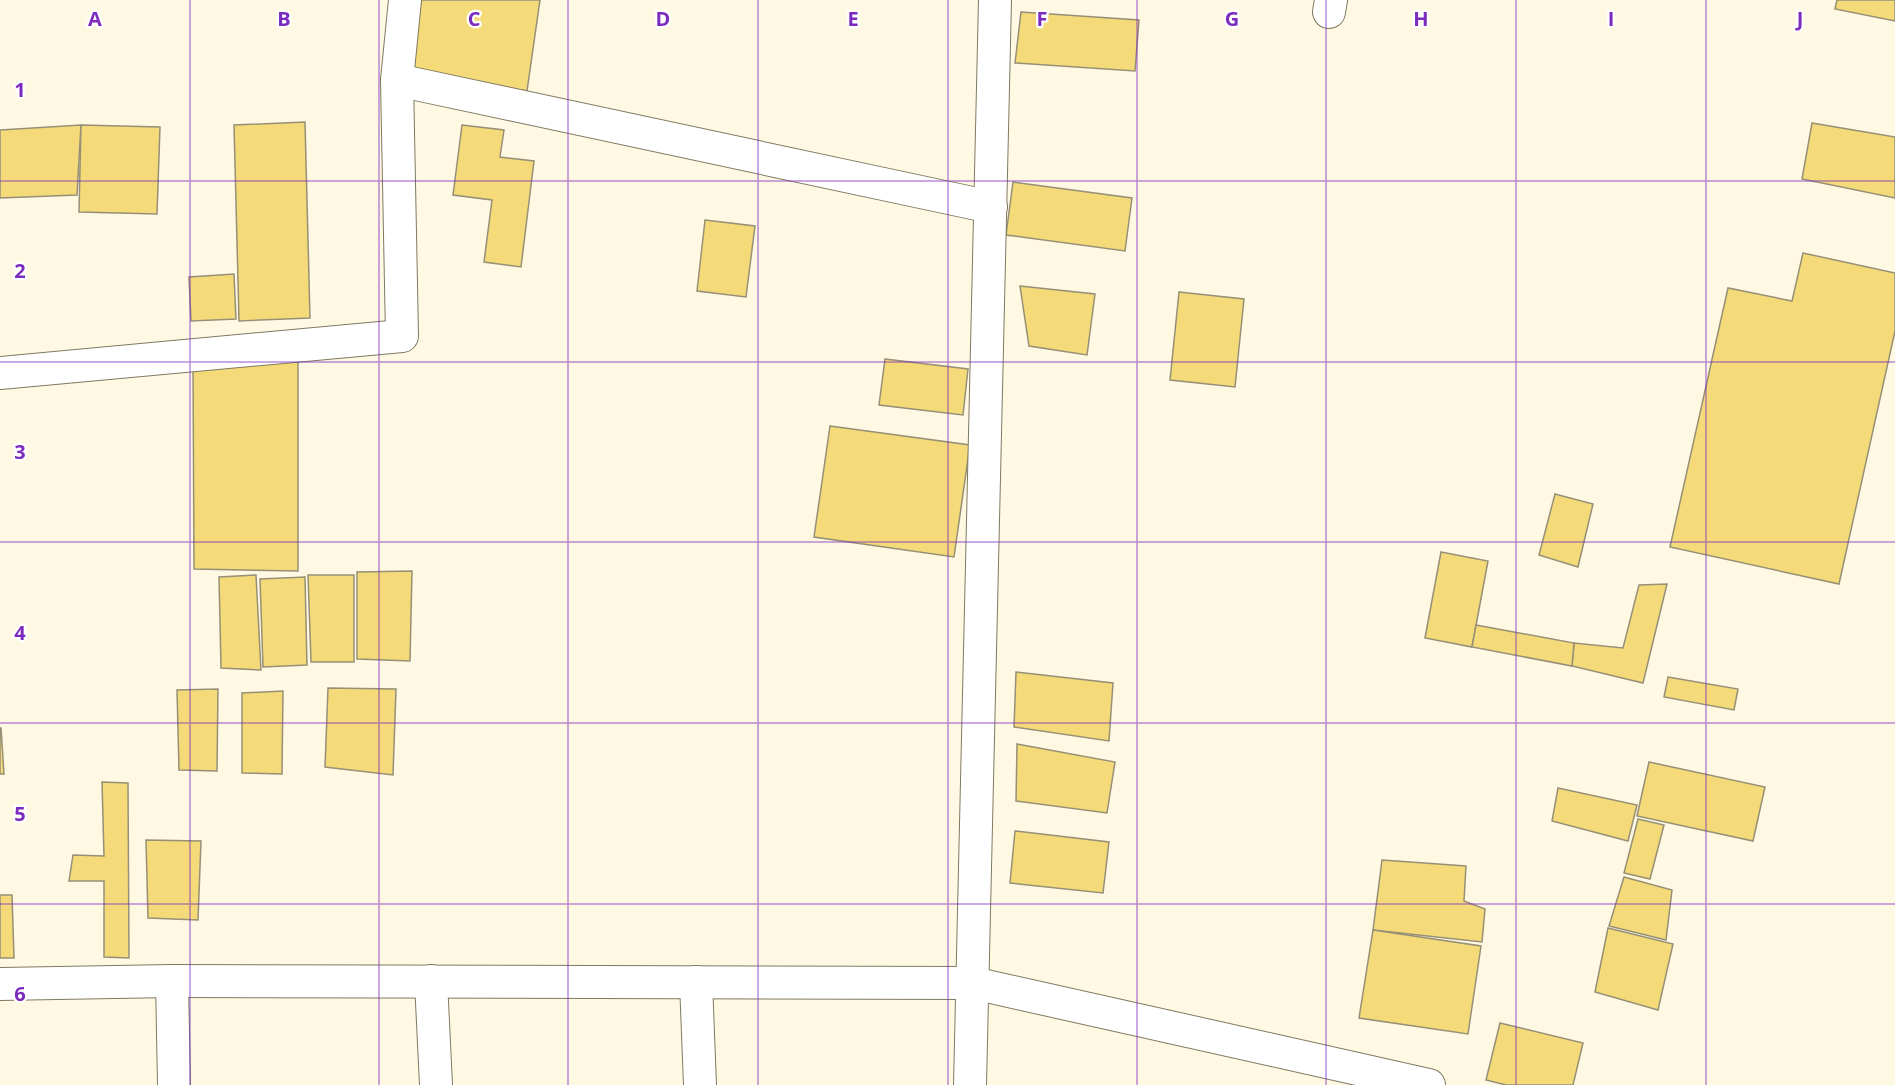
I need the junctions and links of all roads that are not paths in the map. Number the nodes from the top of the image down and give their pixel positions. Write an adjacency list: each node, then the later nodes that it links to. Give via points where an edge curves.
1 (405, 0): 3 (street)
2 (995, 0): 4 (street)
3 (397, 80): 4 (street); 5 (street, via 402,336)
4 (991, 207): 9 (street)
5 (0, 373)
6 (172, 981): 7 (street); 10 (street); 11 (street)
7 (431, 981): 8 (street); 12 (street)
8 (696, 982): 9 (street); 13 (street)
9 (973, 983): 14 (street); 15 (street)
10 (0, 984)
11 (174, 1085)
12 (436, 1085)
13 (700, 1085)
14 (970, 1085)
15 (1429, 1085)

